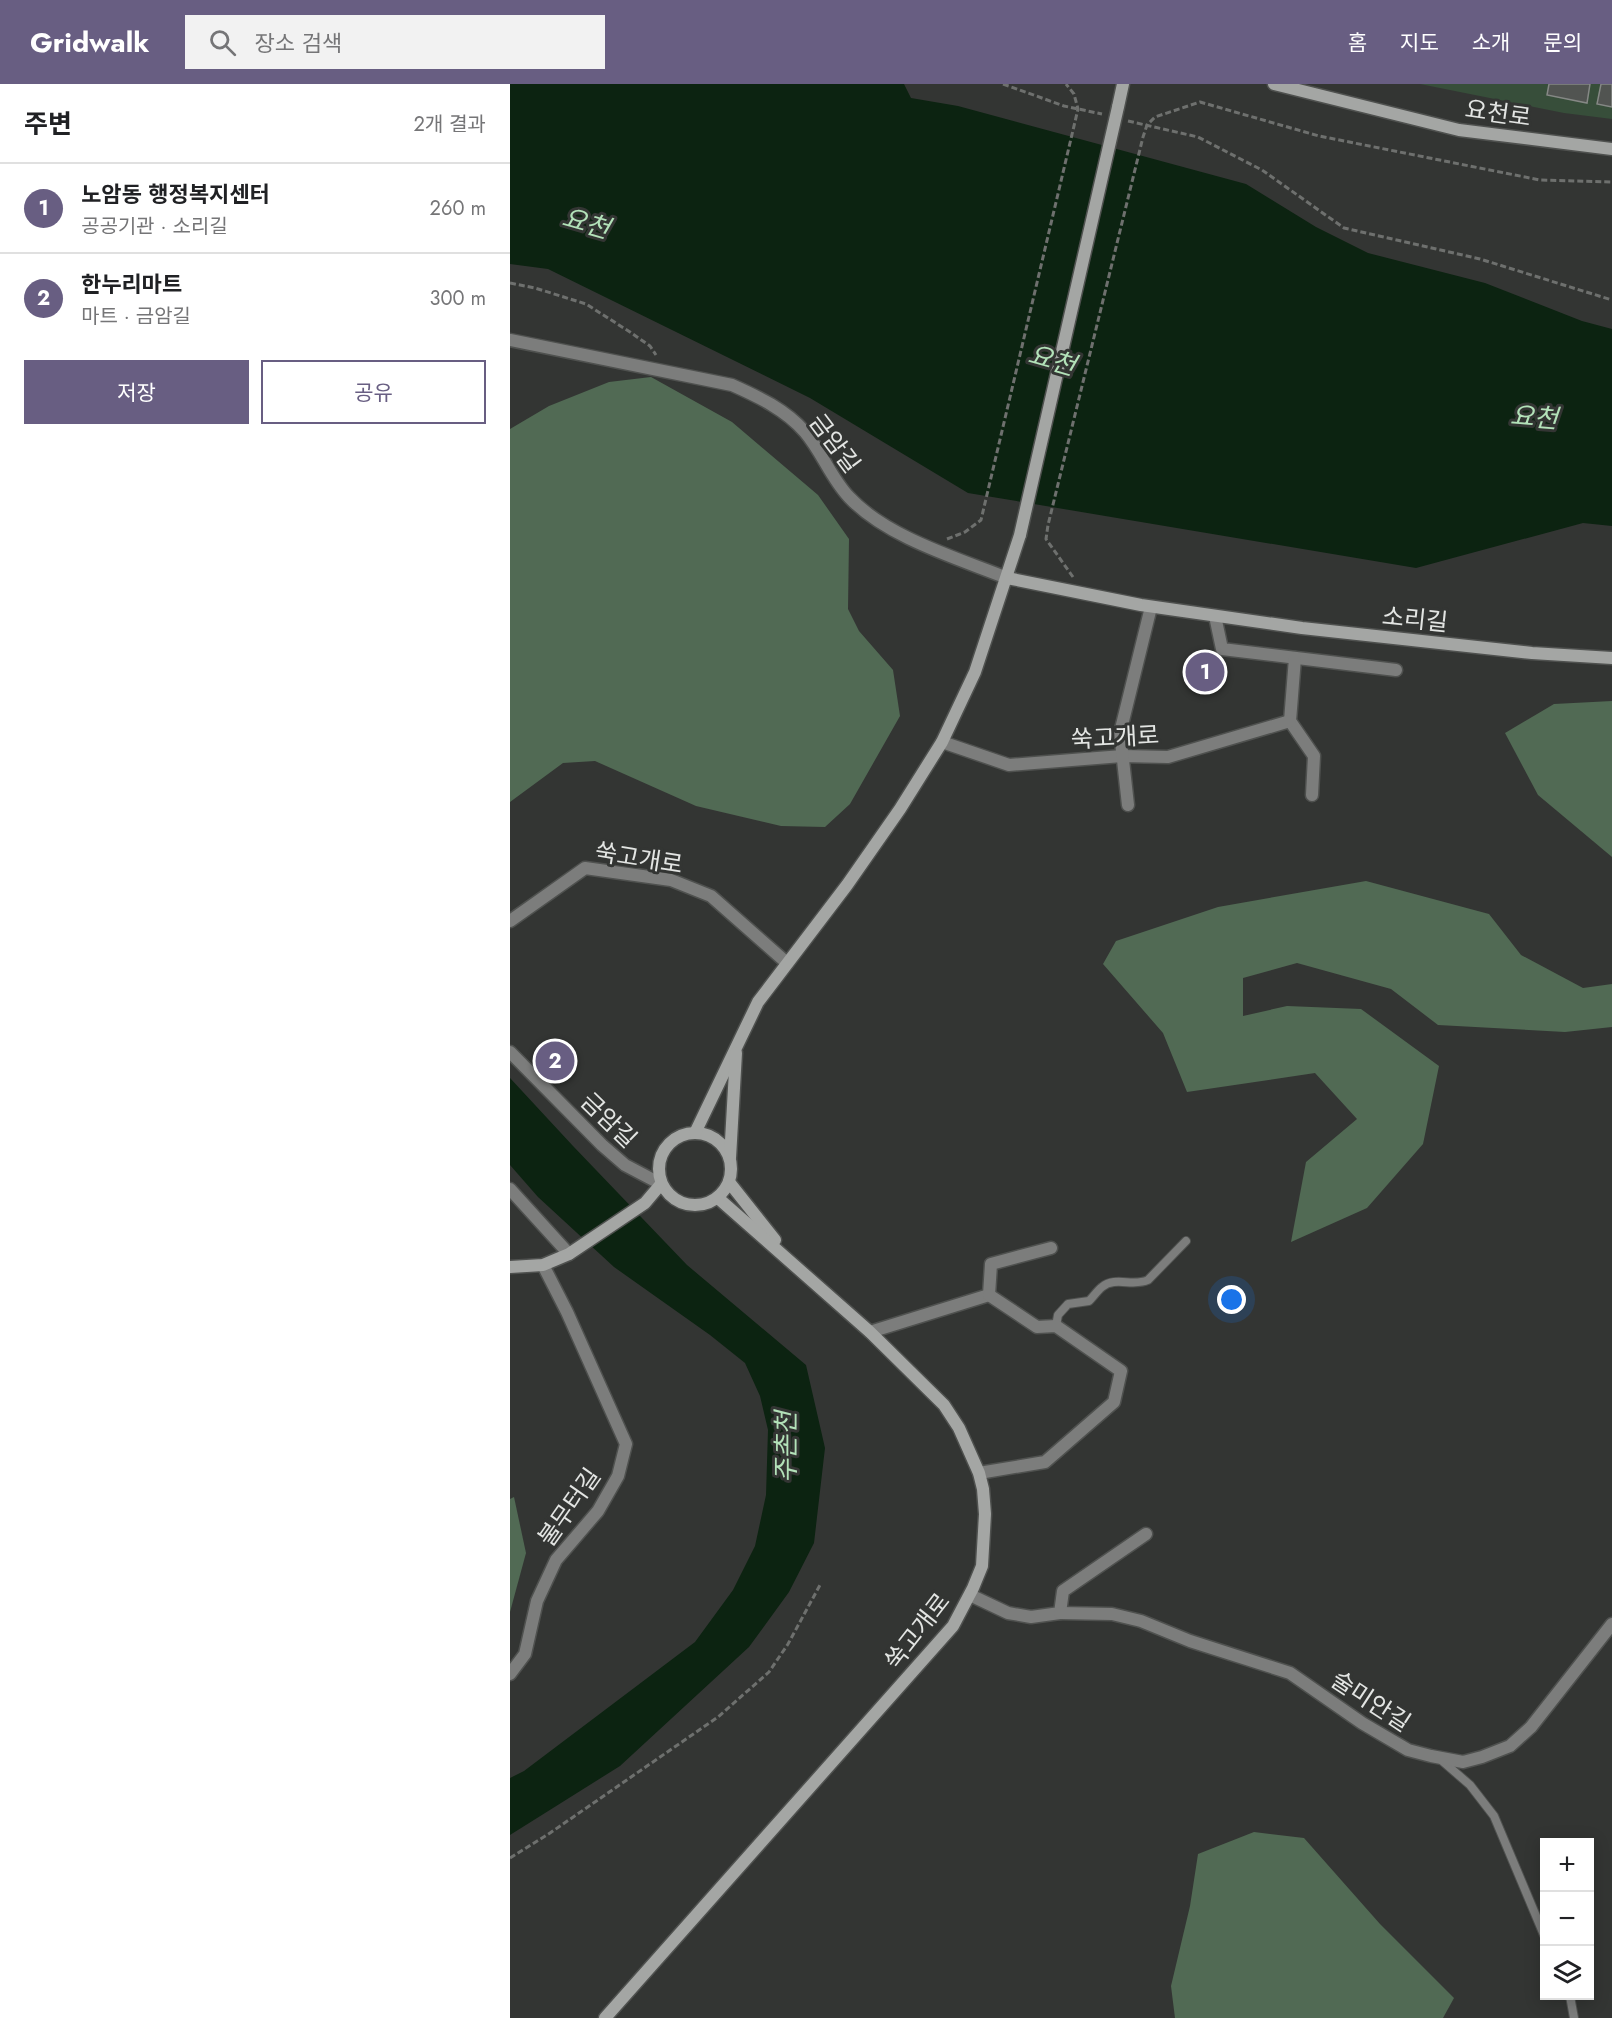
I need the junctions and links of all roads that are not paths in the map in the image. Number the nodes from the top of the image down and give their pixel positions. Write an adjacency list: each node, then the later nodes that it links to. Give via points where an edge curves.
1 (1123, 84): 6 (street, bridge)
2 (1274, 84): 3 (street, 요천로)
3 (1302, 88): 4 (street, 요천로, via 1459,130)
4 (1612, 150)
5 (510, 340): 6 (street, 금암길, via 732,385 765,400 805,433 848,496 872,518)
6 (1007, 578): 7 (street, 소리길); 13 (street, via 975,672)
7 (1151, 607): 8 (street, 소리길); 14 (street, via 1120,733)
8 (1215, 616): 9 (street, via 1222,649); 10 (street, 소리길, via 1521,652)
9 (1295, 658): 11 (street); 12 (street)
10 (1612, 658)
11 (1396, 670)
12 (1290, 721): 14 (street, 쑥고개로, via 1168,757); 15 (street, via 1314,756)
13 (942, 742): 14 (street, 쑥고개로, via 1009,765); 18 (street, via 848,885)
14 (1122, 756): 16 (street)
15 (1311, 795)
16 (1128, 805)
17 (510, 921): 18 (street, 쑥고개로, via 585,868 671,880 711,896)
18 (787, 963): 19 (street, via 758,1002)
19 (737, 1046): 21 (street); 22 (street)
20 (510, 1052): 24 (street, 금암길, via 625,1166)
21 (695, 1133): 22 (street, via 717,1140); 24 (street, via 683,1134 665,1148 658,1172)
22 (730, 1160): 23 (street)
23 (729, 1182): 26 (street); 30 (street)
24 (661, 1184): 26 (street, via 668,1195 690,1206); 29 (street, via 645,1203)
25 (510, 1189): 29 (street)
26 (718, 1198): 30 (street, 쑥고개로)
27 (1186, 1241): 34 (lane, via 1148,1281 1102,1286 1089,1301 1068,1304 1058,1315)
28 (1051, 1248): 33 (street, via 991,1264)
29 (573, 1251): 31 (street)
30 (795, 1264): 35 (street, 쑥고개로)
31 (543, 1265): 32 (street); 41 (street, 불무터길, via 626,1444 618,1476 598,1511 556,1560 537,1601 525,1654)
32 (510, 1267)
33 (989, 1295): 34 (street, via 1037,1327); 35 (street)
34 (1056, 1326): 36 (street, via 1121,1371 1114,1402 1045,1462)
35 (870, 1332): 36 (street, 쑥고개로, via 944,1405)
36 (980, 1473): 38 (street, 쑥고개로, via 985,1515 982,1566)
37 (1146, 1534): 39 (street, via 1063,1591)
38 (970, 1596): 39 (street, 술미안길, via 1008,1613 1031,1617); 45 (street, 쑥고개로, via 953,1626)
39 (1060, 1613): 42 (street, 술미안길, via 1112,1614 1142,1621 1290,1673 1362,1723 1408,1749)
40 (1612, 1623): 42 (street, 술미안길, via 1531,1727 1510,1746 1463,1762)
41 (510, 1674)
42 (1439, 1758): 43 (lane, via 1470,1785 1494,1816)
43 (1540, 1923)
44 (1571, 2000): 46 (lane)
45 (605, 2018)
46 (1574, 2018)

